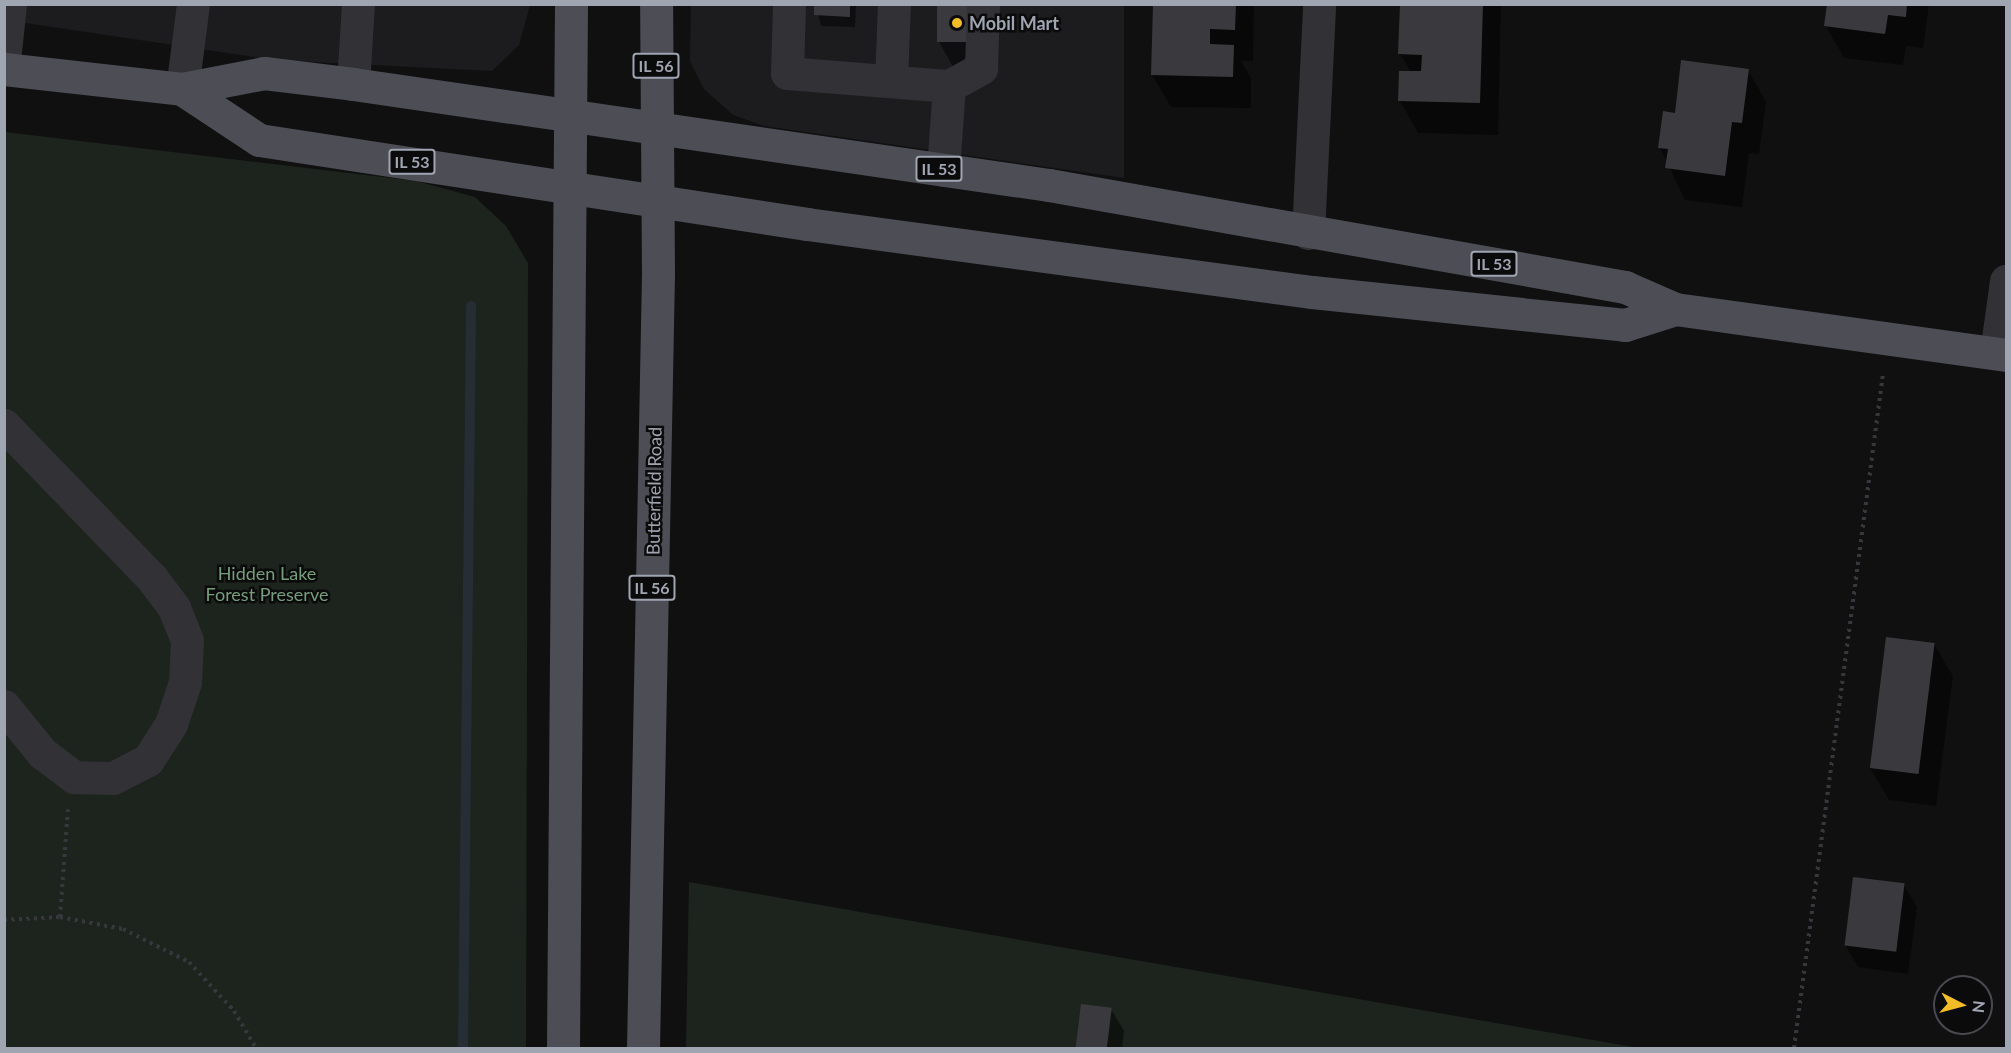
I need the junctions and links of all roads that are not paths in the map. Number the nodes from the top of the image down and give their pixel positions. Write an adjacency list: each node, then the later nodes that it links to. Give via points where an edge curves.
1 (10, 4): 10 (street)
2 (193, 4): 15 (street)
3 (358, 4): 13 (street)
4 (571, 4): 16 (main road)
5 (656, 4): 17 (main road, Butterfield Road / IL 56)
6 (789, 4): 12 (street, via 787,73)
7 (894, 4): 12 (street)
8 (983, 4): 14 (street, via 981,68)
9 (1319, 4): 21 (street)
10 (4, 61)
11 (4, 69): 15 (main road, IL 53)
12 (891, 81): 14 (street)
13 (353, 84): 15 (main road, IL 53, via 264,73); 16 (main road, IL 53)
14 (949, 86): 18 (street)
15 (182, 89): 19 (main road, IL 53, via 259,140)
16 (569, 115): 17 (main road, IL 53); 19 (main road)
17 (655, 128): 18 (main road, IL 53); 20 (main road, Butterfield Road / IL 56)
18 (943, 170): 21 (main road, IL 53)
19 (567, 185): 20 (main road, IL 53); 27 (main road)
20 (656, 200): 23 (main road, IL 53, via 1312,292 1625,325); 28 (main road, Butterfield Road / IL 56)
21 (1308, 233): 23 (main road, IL 53, via 1624,287)
22 (2007, 281): 24 (street)
23 (1675, 309): 24 (main road, IL 53)
24 (2001, 354)
25 (4, 425): 26 (street, via 151,577 174,608 187,641 185,681 171,724 148,760 113,778 74,777 43,754)
26 (4, 706)
27 (563, 1048)
28 (643, 1048)

